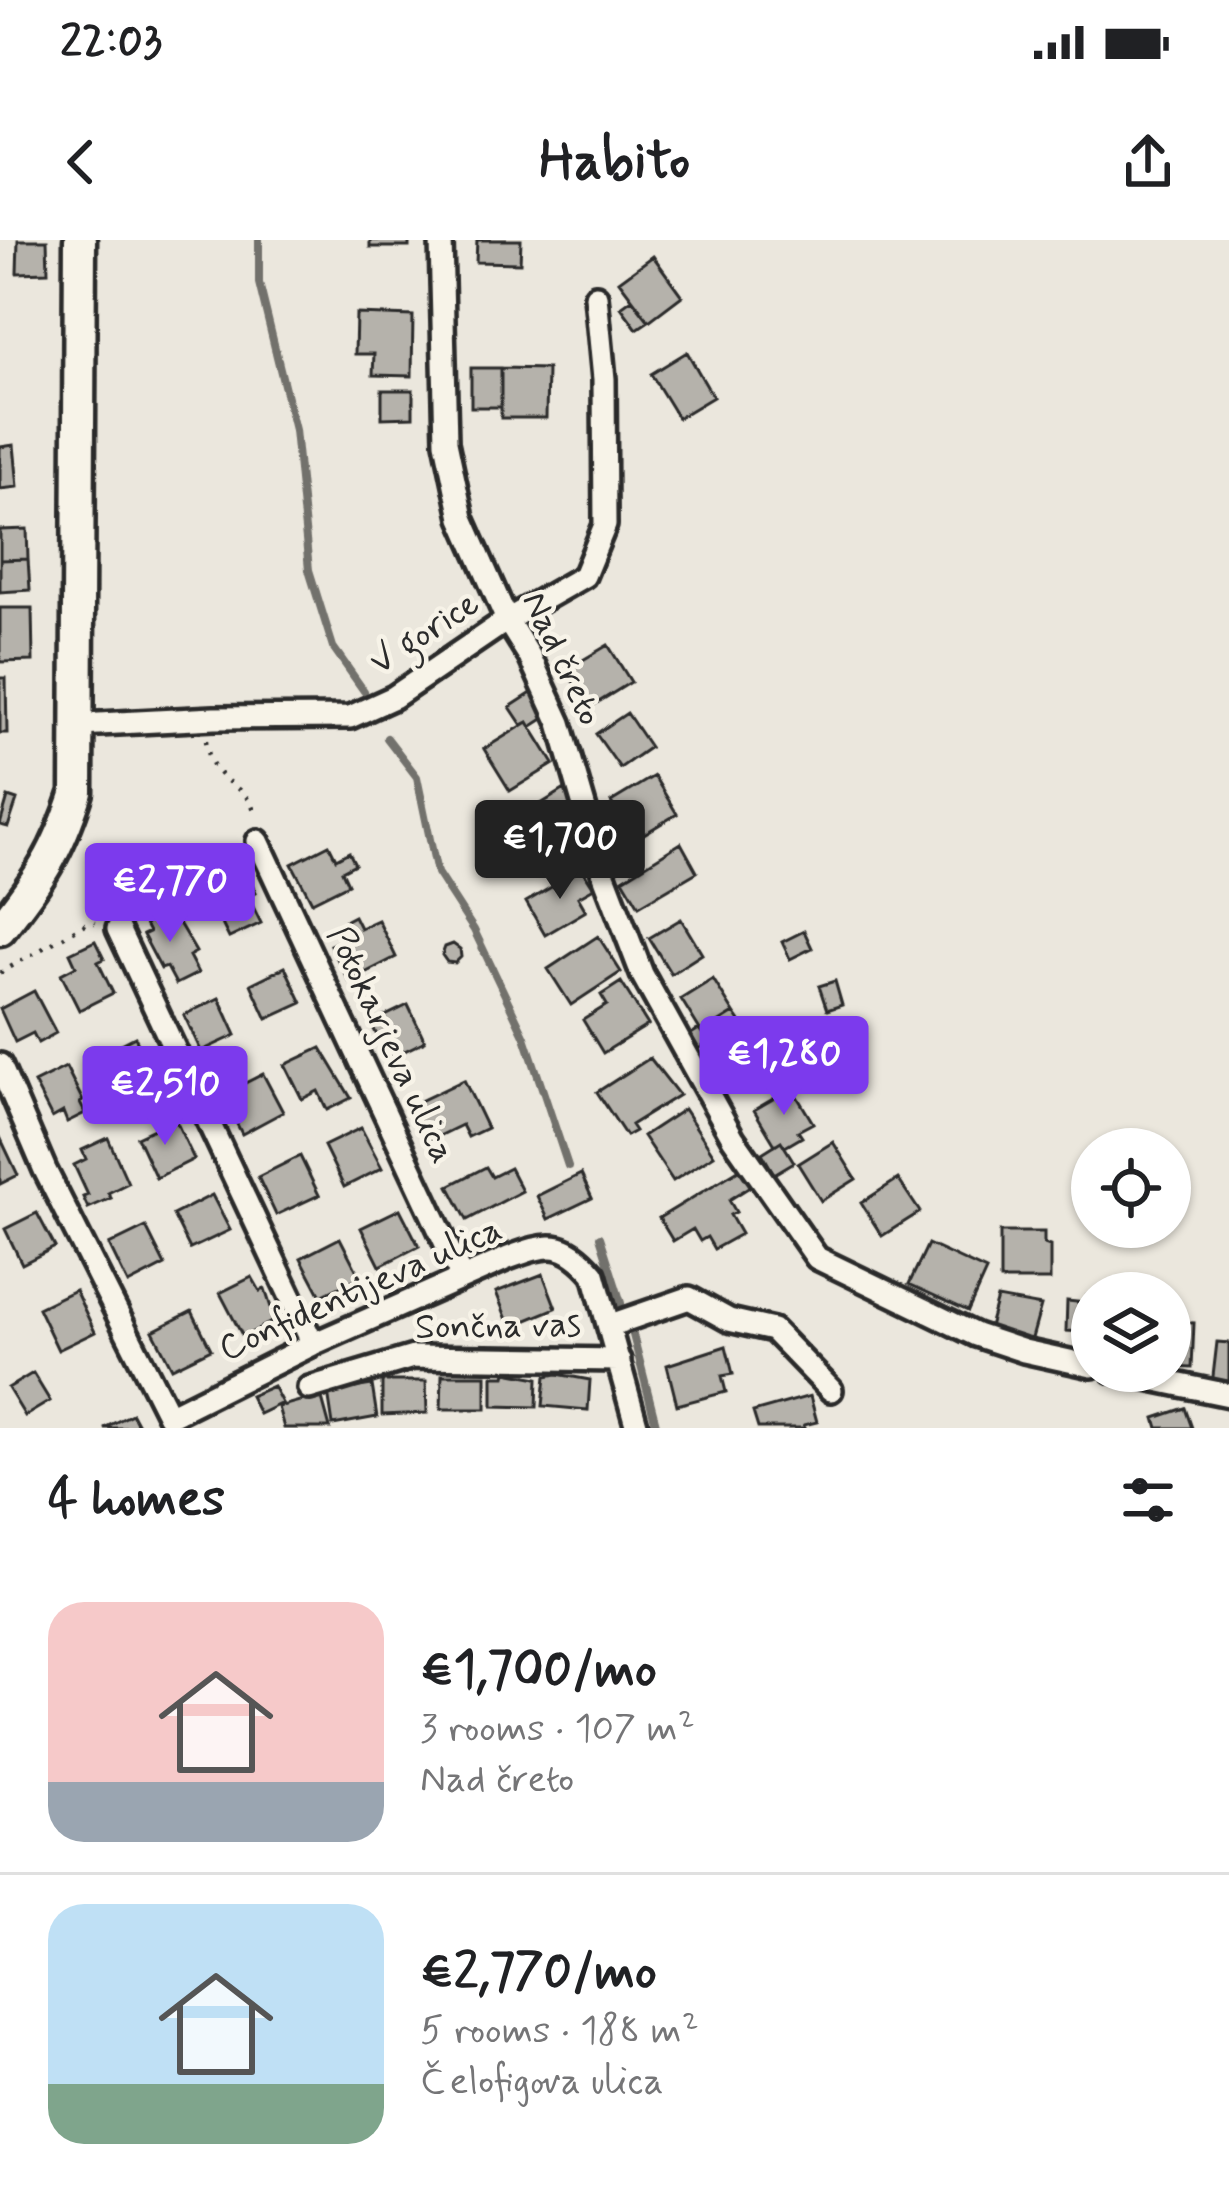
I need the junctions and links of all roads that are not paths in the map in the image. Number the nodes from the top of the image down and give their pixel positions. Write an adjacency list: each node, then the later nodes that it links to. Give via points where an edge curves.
1 (80, 240): 5 (street)
2 (441, 240): 4 (street, Nad čreto, via 446,442 462,518)
3 (596, 296): 4 (street, V gorice, via 605,525 584,576)
4 (507, 620): 5 (street, V gorice, via 394,697 350,717); 14 (street, Nad čreto, via 560,723 642,974 733,1138 805,1244 847,1275 976,1335)
5 (80, 724): 7 (street, via 76,792 60,845)
6 (258, 841): 10 (street, Potokarjeva ulica)
7 (0, 928)
8 (118, 929): 12 (street)
9 (0, 1065): 12 (street, Confidentijeva ulica, via 169,1416)
10 (462, 1278): 11 (street, Confidentijeva ulica, via 556,1245 594,1274); 12 (street, Confidentijeva ulica)
11 (610, 1325): 13 (street, Confidentijeva ulica); 17 (street, via 688,1298 729,1320 773,1330)
12 (313, 1344)
13 (619, 1360): 16 (street, Sončna vas, via 413,1357); 19 (street, Confidentijeva ulica)
14 (1071, 1361)
15 (1191, 1387): 18 (street)
16 (309, 1388)
17 (830, 1390)
18 (1229, 1395)
19 (637, 1428)

